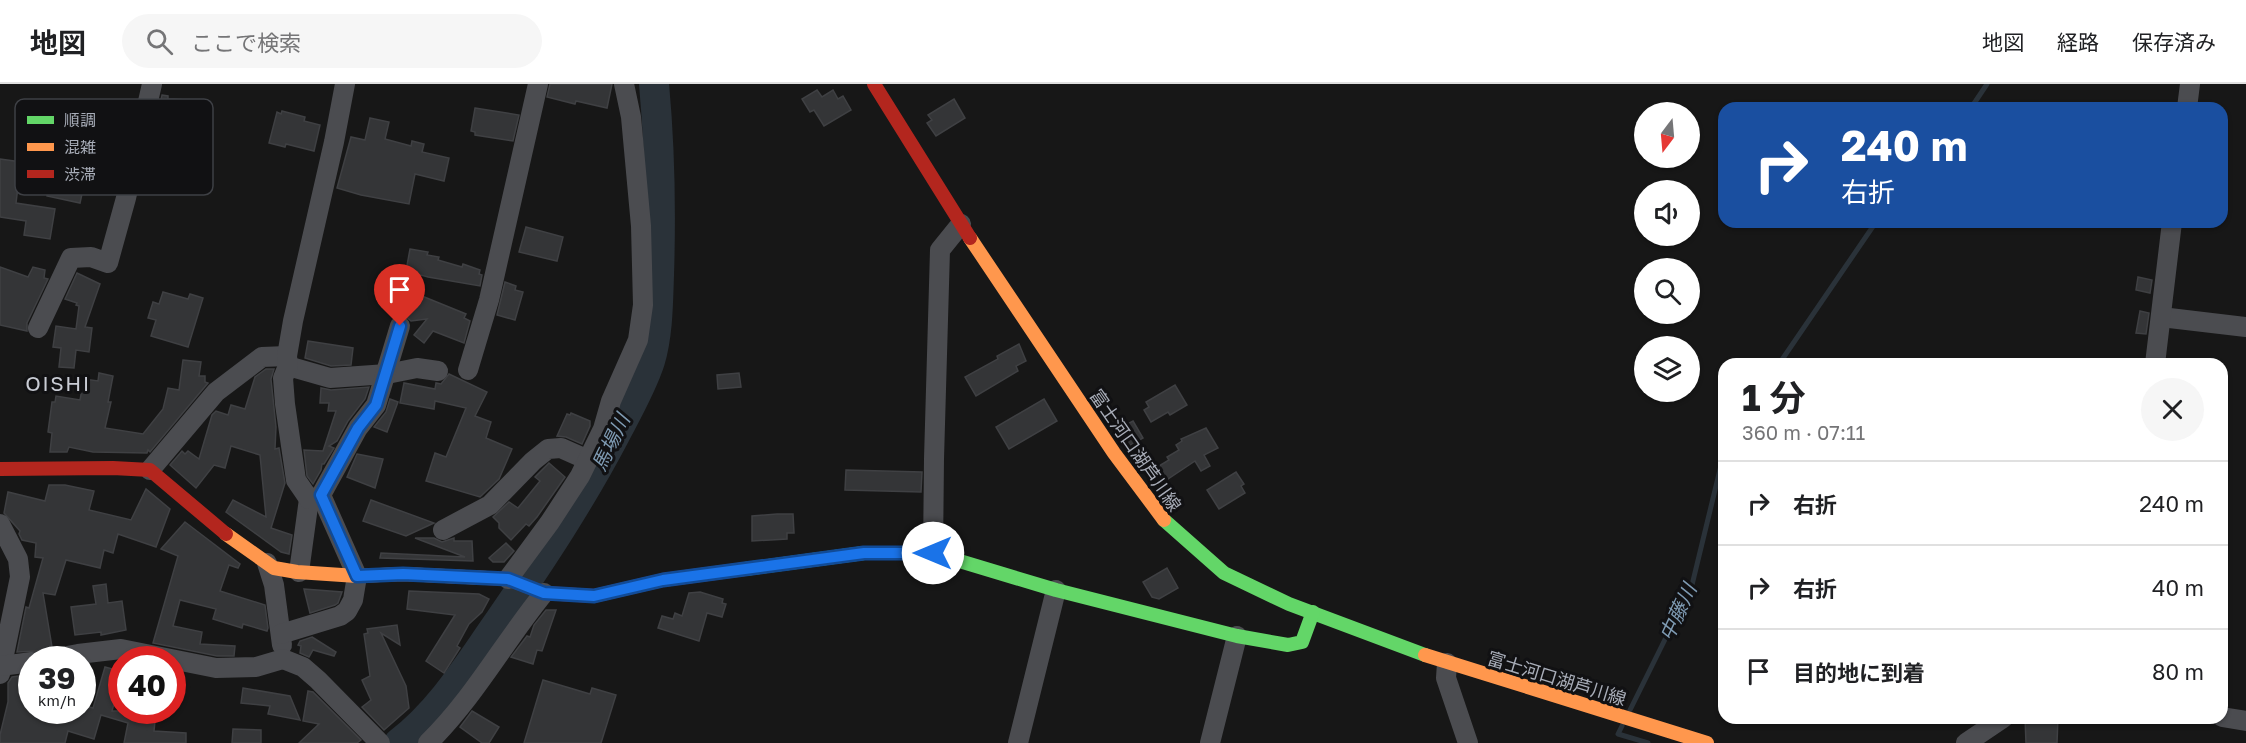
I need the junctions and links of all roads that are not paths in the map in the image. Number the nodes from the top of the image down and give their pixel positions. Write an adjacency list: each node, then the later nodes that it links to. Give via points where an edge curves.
1 (152, 84): 7 (street)
2 (345, 84): 17 (street)
3 (538, 84): 18 (street, via 489,300)
4 (624, 84): 21 (street, via 632,117 644,305 638,340)
5 (874, 84): 10 (street, 富士河口湖芦川線)
6 (2190, 84): 8 (street)
7 (149, 99)
8 (2188, 102)
9 (127, 195): 15 (street, via 108,263 91,257 71,258)
10 (962, 224): 27 (street, via 940,250); 34 (street, 富士河口湖芦川線, via 1114,453 1168,525 1224,573)
11 (2171, 228): 12 (street)
12 (2161, 317): 14 (street); 16 (street)
13 (400, 326): 20 (street)
14 (2246, 327)
15 (38, 328)
16 (2156, 358)
17 (287, 361): 20 (street, via 330,378); 23 (street, via 262,357 216,392); 24 (street, via 283,378 296,480)
18 (468, 370)
19 (438, 371): 20 (street, via 417,368)
20 (387, 374): 24 (street, via 376,405)
21 (588, 460): 26 (street, via 561,448 548,449 490,505); 31 (street, via 550,522)
22 (0, 469): 23 (street)
23 (150, 470): 28 (street, via 218,528)
24 (315, 497): 29 (street); 30 (street)
25 (0, 524): 41 (street, via 18,559 20,577)
26 (443, 530)
27 (933, 553): 32 (street); 33 (street, via 864,553 663,580 594,596)
28 (267, 563): 29 (street); 35 (street)
29 (299, 572): 30 (street)
30 (357, 576): 31 (street); 35 (street, via 347,612)
31 (508, 579): 33 (street)
32 (1056, 590): 36 (street); 47 (street)
33 (541, 592): 46 (street, via 458,712)
34 (1313, 612): 36 (street, via 1302,642 1288,645); 39 (street, 富士河口湖芦川線)
35 (281, 634): 38 (street)
36 (1237, 636): 48 (street)
37 (96, 653): 38 (street, via 121,649 216,668 256,667)
38 (283, 659): 45 (street, via 303,667)
39 (1447, 663): 49 (street, via 1446,678); 50 (street, 富士河口湖芦川線)
40 (18, 665): 41 (street)
41 (0, 669)
42 (2228, 718): 43 (street)
43 (2246, 721)
44 (1994, 724): 51 (street)
45 (371, 740)
46 (428, 743)
47 (1018, 743)
48 (1210, 743)
49 (1468, 743)
50 (1707, 743)
51 (1966, 743)

